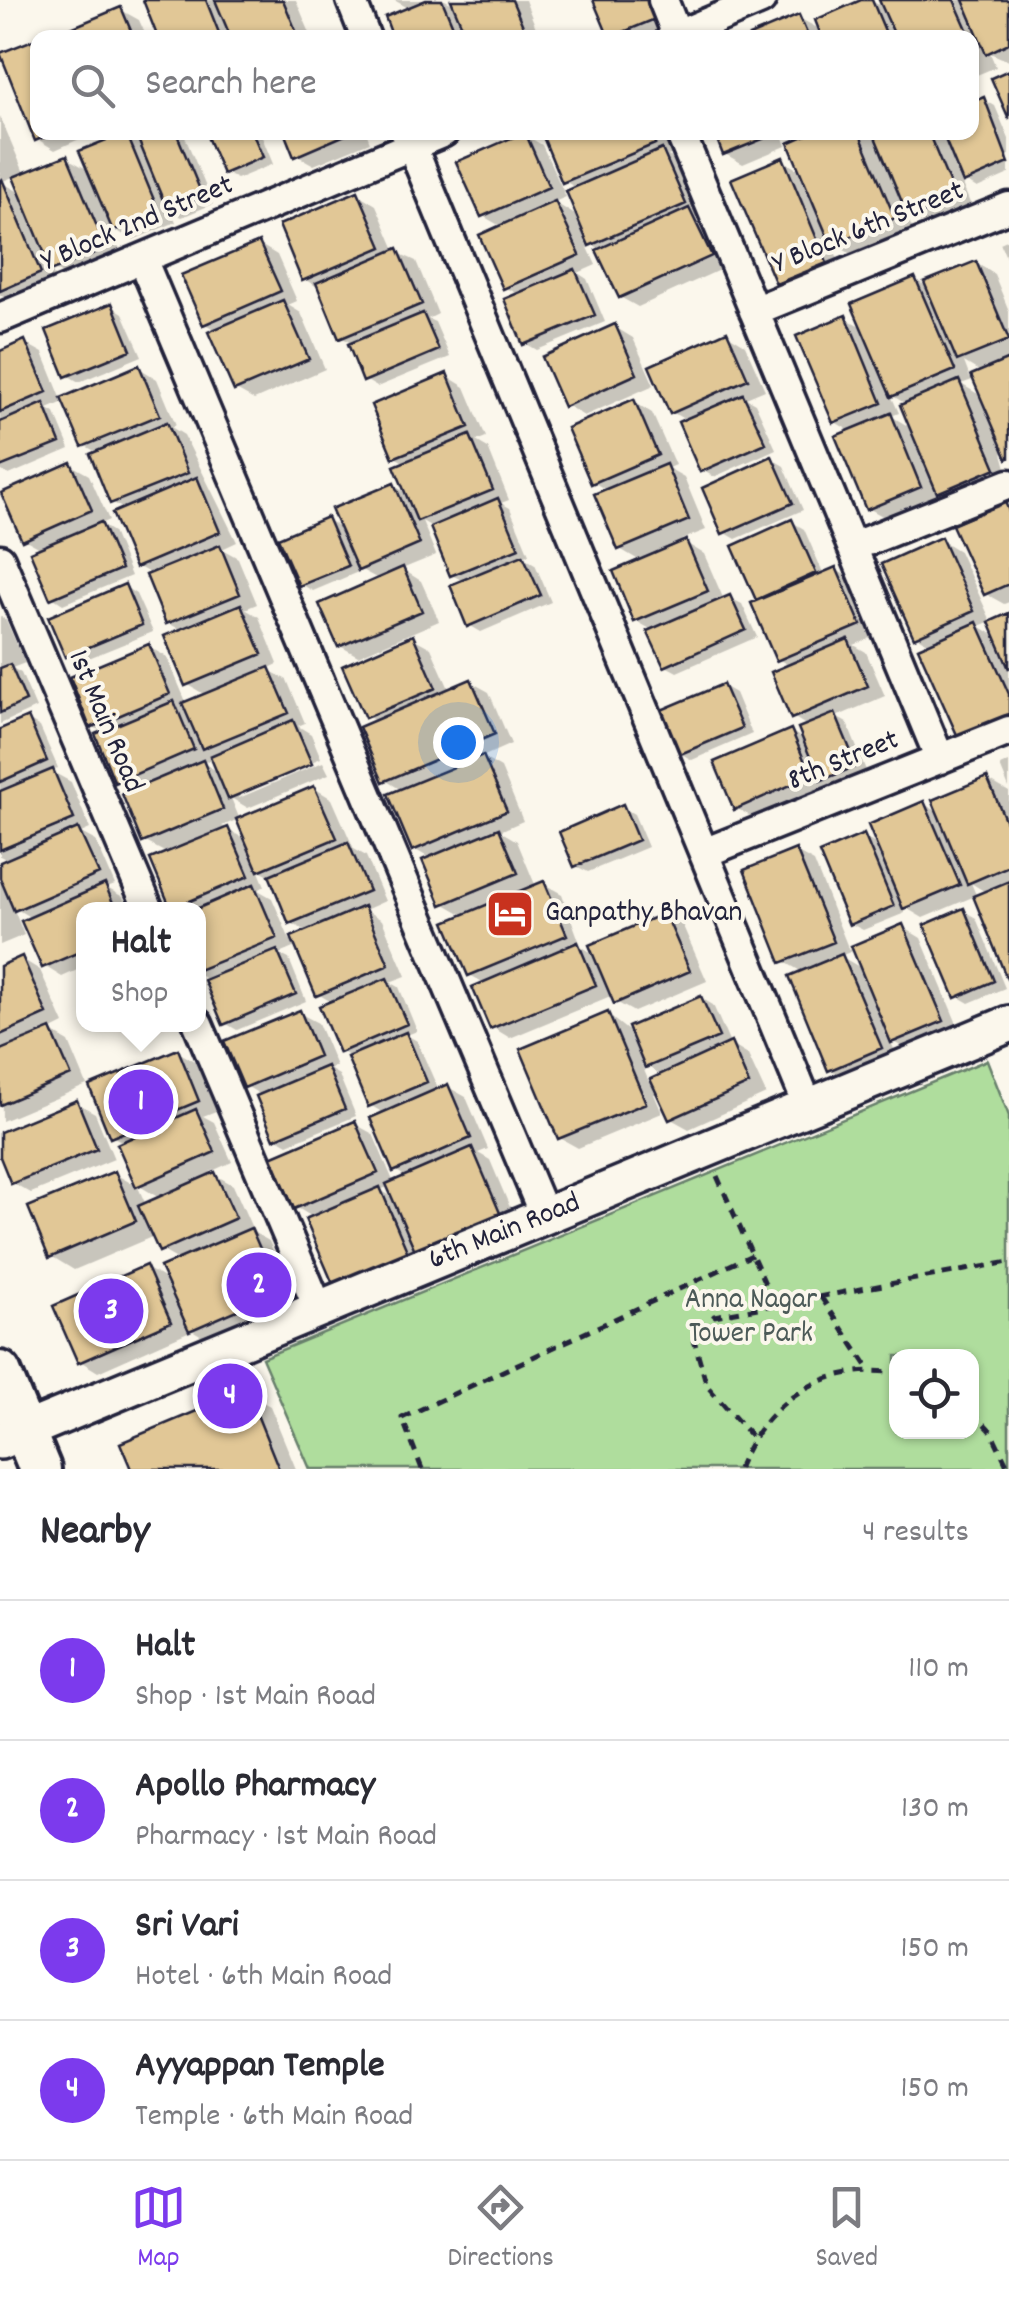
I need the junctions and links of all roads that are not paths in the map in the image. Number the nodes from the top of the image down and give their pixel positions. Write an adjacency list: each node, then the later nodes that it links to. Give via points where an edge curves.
1 (351, 0): 4 (street)
2 (663, 0): 5 (street)
3 (760, 0): 6 (street)
4 (363, 30)
5 (672, 30)
6 (688, 30)
7 (406, 140): 11 (street, Y Block 2nd Street)
8 (408, 140): 19 (street)
9 (683, 140): 12 (street)
10 (1009, 208): 12 (street, Y Block 6th Street)
11 (142, 259): 13 (street, Y Block 2nd Street); 24 (street)
12 (754, 311): 15 (street)
13 (0, 318)
14 (1009, 484): 15 (street)
15 (852, 547): 18 (street)
16 (0, 559): 20 (street, 1st Main Road)
17 (1009, 731): 18 (street, 8th Street)
18 (940, 759): 19 (street, 8th Street)
19 (704, 854): 23 (street)
20 (146, 902)
21 (1009, 1024): 23 (street, 6th Main Road)
22 (201, 1032): 25 (street)
23 (809, 1108): 24 (street, 6th Main Road)
24 (545, 1217): 25 (street, 6th Main Road)
25 (319, 1310): 27 (street, 6th Main Road)
26 (0, 1372): 27 (main road)
27 (12, 1437): 28 (main road)
28 (40, 1469)

